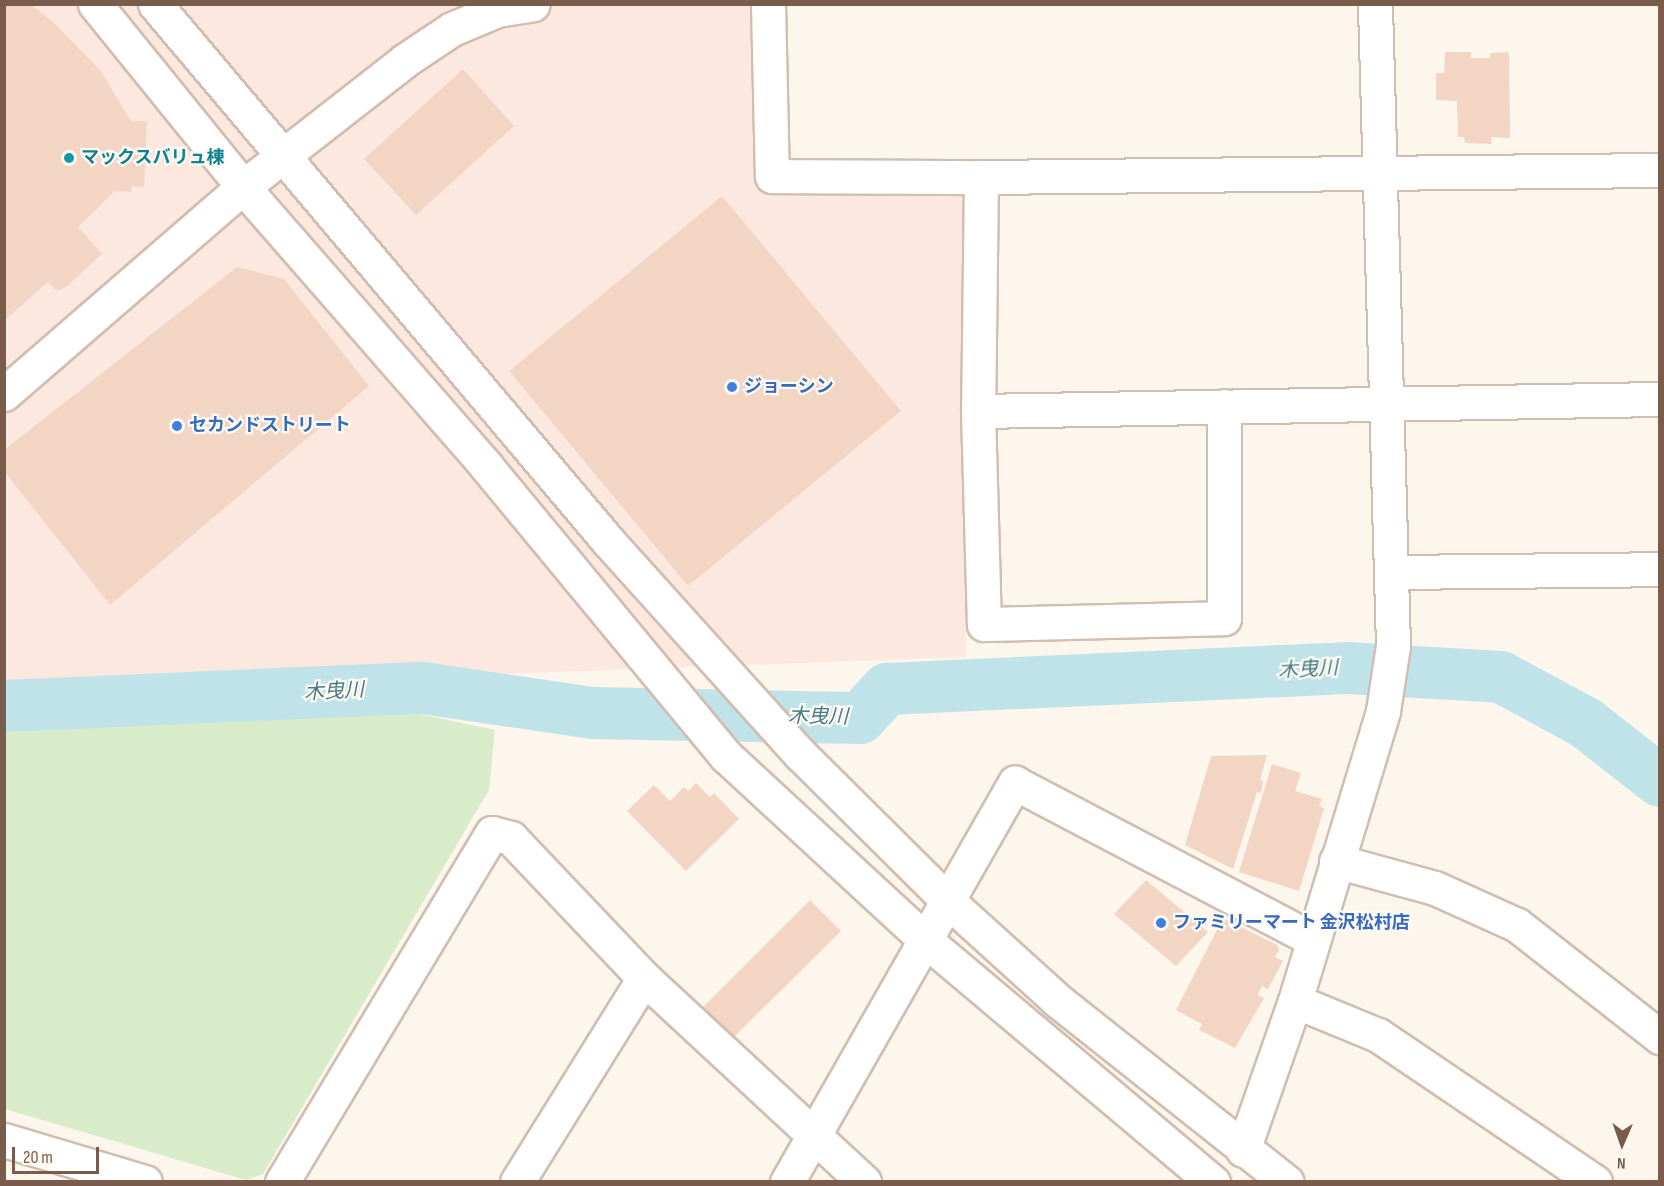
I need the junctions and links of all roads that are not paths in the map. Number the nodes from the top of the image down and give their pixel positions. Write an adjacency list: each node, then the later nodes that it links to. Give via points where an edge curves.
1 (95, 4): 10 (street)
2 (155, 4): 6 (street)
3 (533, 4): 6 (street, via 497,10 452,29 404,60)
4 (768, 4): 9 (street, via 772,176)
5 (1375, 4): 8 (street)
6 (283, 154): 10 (street); 19 (street, via 572,499 690,632 800,754)
7 (1659, 170): 8 (street)
8 (1380, 175): 9 (street); 13 (street)
9 (981, 177): 15 (street)
10 (243, 187): 11 (street); 20 (street, via 486,466 726,756)
11 (4, 394)
12 (1659, 399): 13 (street)
13 (1388, 402): 14 (street); 17 (street)
14 (1224, 406): 15 (street); 15 (street, via 1224,618 984,624)
15 (978, 411)
16 (1659, 569): 17 (street)
17 (1392, 572): 18 (street, via 1393,646 1389,682)
18 (1336, 861): 21 (street); 24 (street, via 1435,888 1517,925)
19 (948, 901): 20 (street); 21 (street, via 1015,783); 27 (street, via 1057,1000)
20 (924, 939): 25 (street); 33 (street)
21 (1312, 939): 23 (street)
22 (644, 978): 25 (street); 29 (street, via 511,838 492,833); 30 (street)
23 (1295, 1001): 27 (street); 35 (street, via 1378,1035)
24 (1659, 1036)
25 (814, 1136): 31 (street); 32 (street)
26 (4, 1140): 28 (street)
27 (1244, 1150): 34 (street)
28 (145, 1182)
29 (282, 1182)
30 (517, 1182)
31 (787, 1182)
32 (864, 1182)
33 (1214, 1182)
34 (1287, 1182)
35 (1595, 1182)

